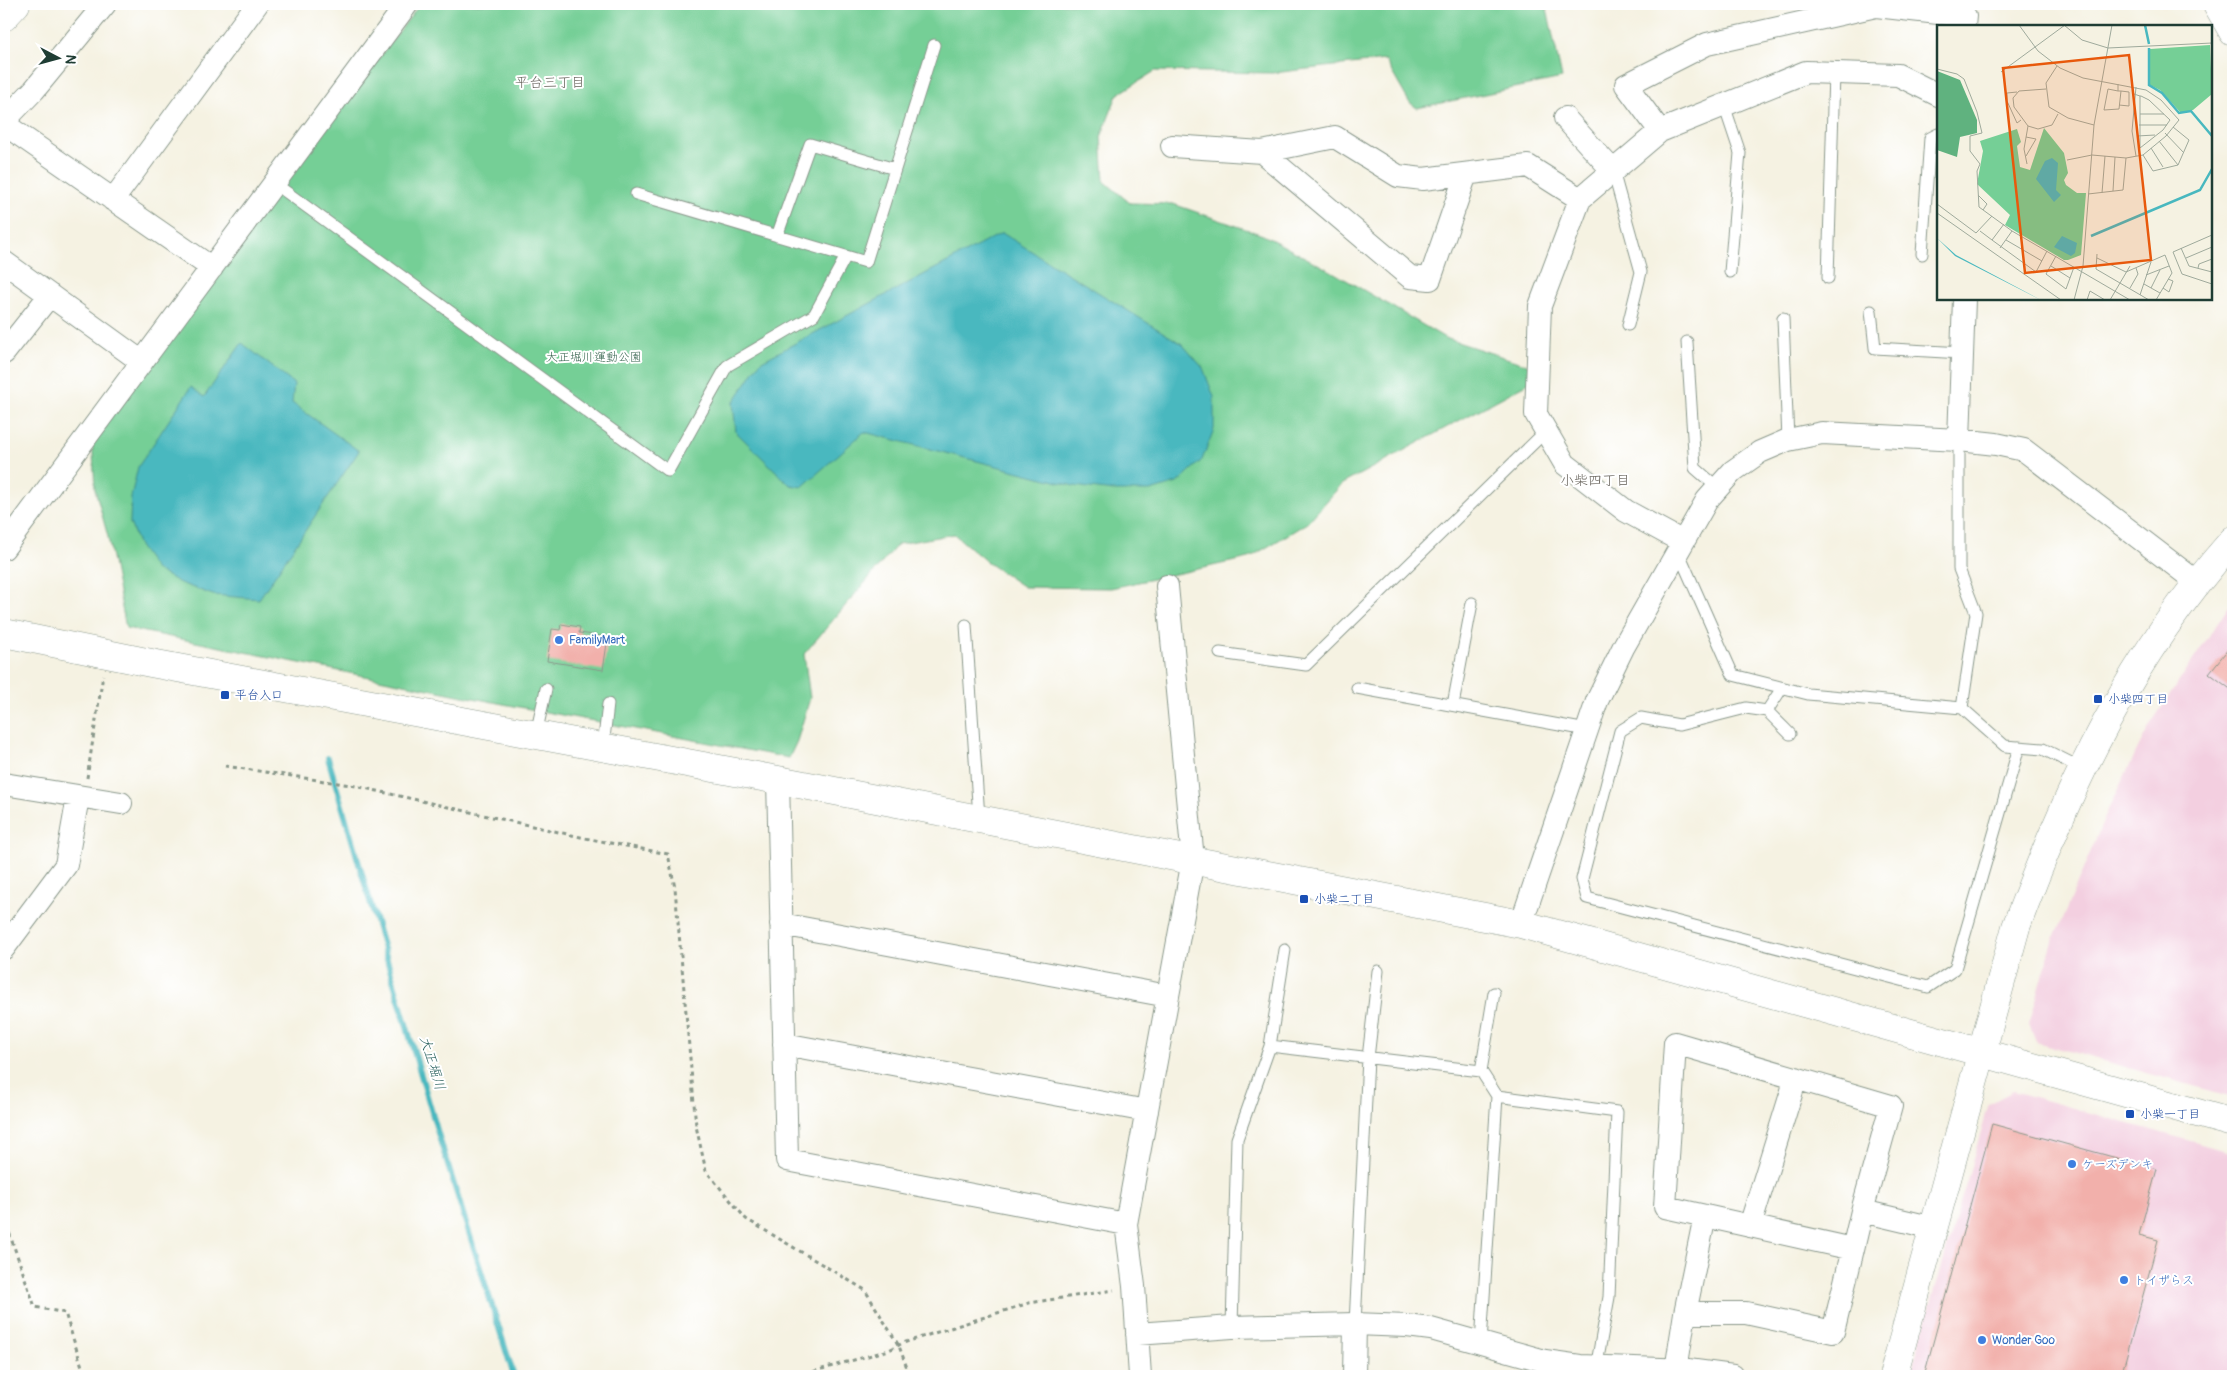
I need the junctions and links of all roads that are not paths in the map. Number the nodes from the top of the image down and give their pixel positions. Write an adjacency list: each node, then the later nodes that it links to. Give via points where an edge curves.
1 (16, 4): 6 (street)
2 (105, 4): 14 (street)
3 (257, 4): 25 (street)
4 (407, 4): 22 (street)
5 (2217, 4): 8 (street)
6 (4, 18)
7 (1964, 25): 15 (street, via 1965,16 1876,6 1707,44 1626,85)
8 (2233, 32)
9 (934, 45): 19 (lane)
10 (1834, 73): 11 (street, via 1898,75); 12 (street, via 1806,72); 32 (lane)
11 (1937, 94)
12 (1724, 105): 15 (street); 31 (lane, via 1740,153)
13 (1564, 118): 20 (street)
14 (4, 122): 25 (street)
15 (1660, 131): 20 (street)
16 (1937, 134): 27 (lane, via 1930,138)
17 (1172, 146): 18 (street)
18 (1262, 152): 21 (street, via 1335,137 1398,176 1423,179); 21 (street, via 1410,277 1417,278 1430,279)
19 (895, 169): 26 (lane, via 810,144); 28 (lane, via 866,262)
20 (1613, 171): 24 (street); 37 (lane, via 1641,272)
21 (1466, 174): 24 (street, via 1528,166)
22 (274, 183): 28 (lane, via 668,470 727,366 814,315); 30 (street)
23 (636, 194): 26 (lane)
24 (1580, 199): 42 (street, via 1540,306 1536,414)
25 (113, 200): 30 (street)
26 (778, 236): 28 (lane)
27 (1922, 254)
28 (846, 256)
29 (4, 262): 33 (street)
30 (212, 268): 41 (street)
31 (1730, 272)
32 (1828, 278)
33 (50, 295): 39 (street); 41 (street)
34 (1964, 300): 40 (street)
35 (1871, 311): 40 (lane, via 1876,348)
36 (1783, 318): 43 (lane)
37 (1628, 325)
38 (1687, 342): 45 (lane, via 1695,468)
39 (4, 353)
40 (1962, 353): 44 (street)
41 (142, 362): 46 (street)
42 (1546, 431): 48 (street, via 1566,464 1626,511); 54 (lane, via 1306,665)
43 (1788, 440): 44 (street, via 1822,432); 45 (street, via 1760,452 1733,471)
44 (1959, 440): 49 (street, via 2024,450); 60 (lane, via 1959,569 1976,613)
45 (1718, 488): 48 (street, via 1707,500)
46 (6, 540)
47 (2233, 540): 49 (street)
48 (1680, 546): 56 (lane, via 1733,676); 62 (street, via 1624,646 1597,701)
49 (2198, 583): 67 (street, via 2141,661)
50 (1168, 586): 73 (street)
51 (1472, 603): 59 (lane)
52 (966, 625): 72 (lane)
53 (4, 633): 63 (street)
54 (1220, 654)
55 (1357, 688): 59 (lane)
56 (1782, 688): 60 (lane, via 1808,694); 61 (lane)
57 (546, 689): 63 (lane)
58 (608, 704): 65 (lane)
59 (1454, 705): 62 (lane)
60 (1962, 708): 66 (lane, via 2005,746)
61 (1767, 711): 64 (lane); 66 (lane, via 1746,708 1679,725 1641,718 1620,731 1582,879 1587,898 1928,987 1954,969)
62 (1587, 730): 75 (street)
63 (536, 734): 65 (street)
64 (1790, 734)
65 (603, 747): 68 (street)
66 (2020, 747): 67 (lane, via 2043,749)
67 (2081, 768): 83 (street, via 2016,927)
68 (778, 780): 72 (street); 74 (street)
69 (4, 784): 70 (street)
70 (81, 798): 71 (street); 76 (street, via 66,865)
71 (120, 803)
72 (980, 818): 73 (street)
73 (1193, 860): 75 (street); 80 (street)
74 (781, 924): 80 (street); 81 (street)
75 (1522, 924): 83 (street)
76 (4, 948)
77 (1284, 950): 82 (lane)
78 (1378, 971): 84 (lane)
79 (1494, 992): 85 (lane)
80 (1168, 996): 88 (street)
81 (784, 1044): 88 (street); 92 (street, via 787,1160)
82 (1270, 1046): 84 (lane); 98 (lane, via 1237,1139)
83 (1982, 1053): 89 (street); 94 (street)
84 (1368, 1058): 85 (lane); 97 (lane)
85 (1481, 1071): 87 (lane)
86 (1796, 1078): 90 (street, via 1891,1106); 91 (street, via 1675,1043 1665,1207); 93 (street)
87 (1497, 1096): 100 (lane); 101 (lane, via 1617,1112 1609,1297)
88 (1147, 1111): 92 (street)
89 (2233, 1123)
90 (1862, 1211): 94 (street); 95 (street)
91 (1705, 1216): 93 (street); 96 (street)
92 (1126, 1224): 99 (street)
93 (1750, 1226): 95 (street)
94 (1934, 1228): 106 (street)
95 (1854, 1249): 96 (street, via 1833,1332 1746,1313)
96 (1685, 1313): 102 (street)
97 (1355, 1324): 98 (street); 100 (street, via 1430,1329); 104 (street)
98 (1232, 1327): 99 (street)
99 (1136, 1334): 103 (street)
100 (1481, 1343): 101 (street, via 1546,1361)
101 (1596, 1368): 102 (street)
102 (1676, 1370): 105 (street)
103 (1140, 1376)
104 (1354, 1376)
105 (1733, 1376)
106 (1893, 1376)

